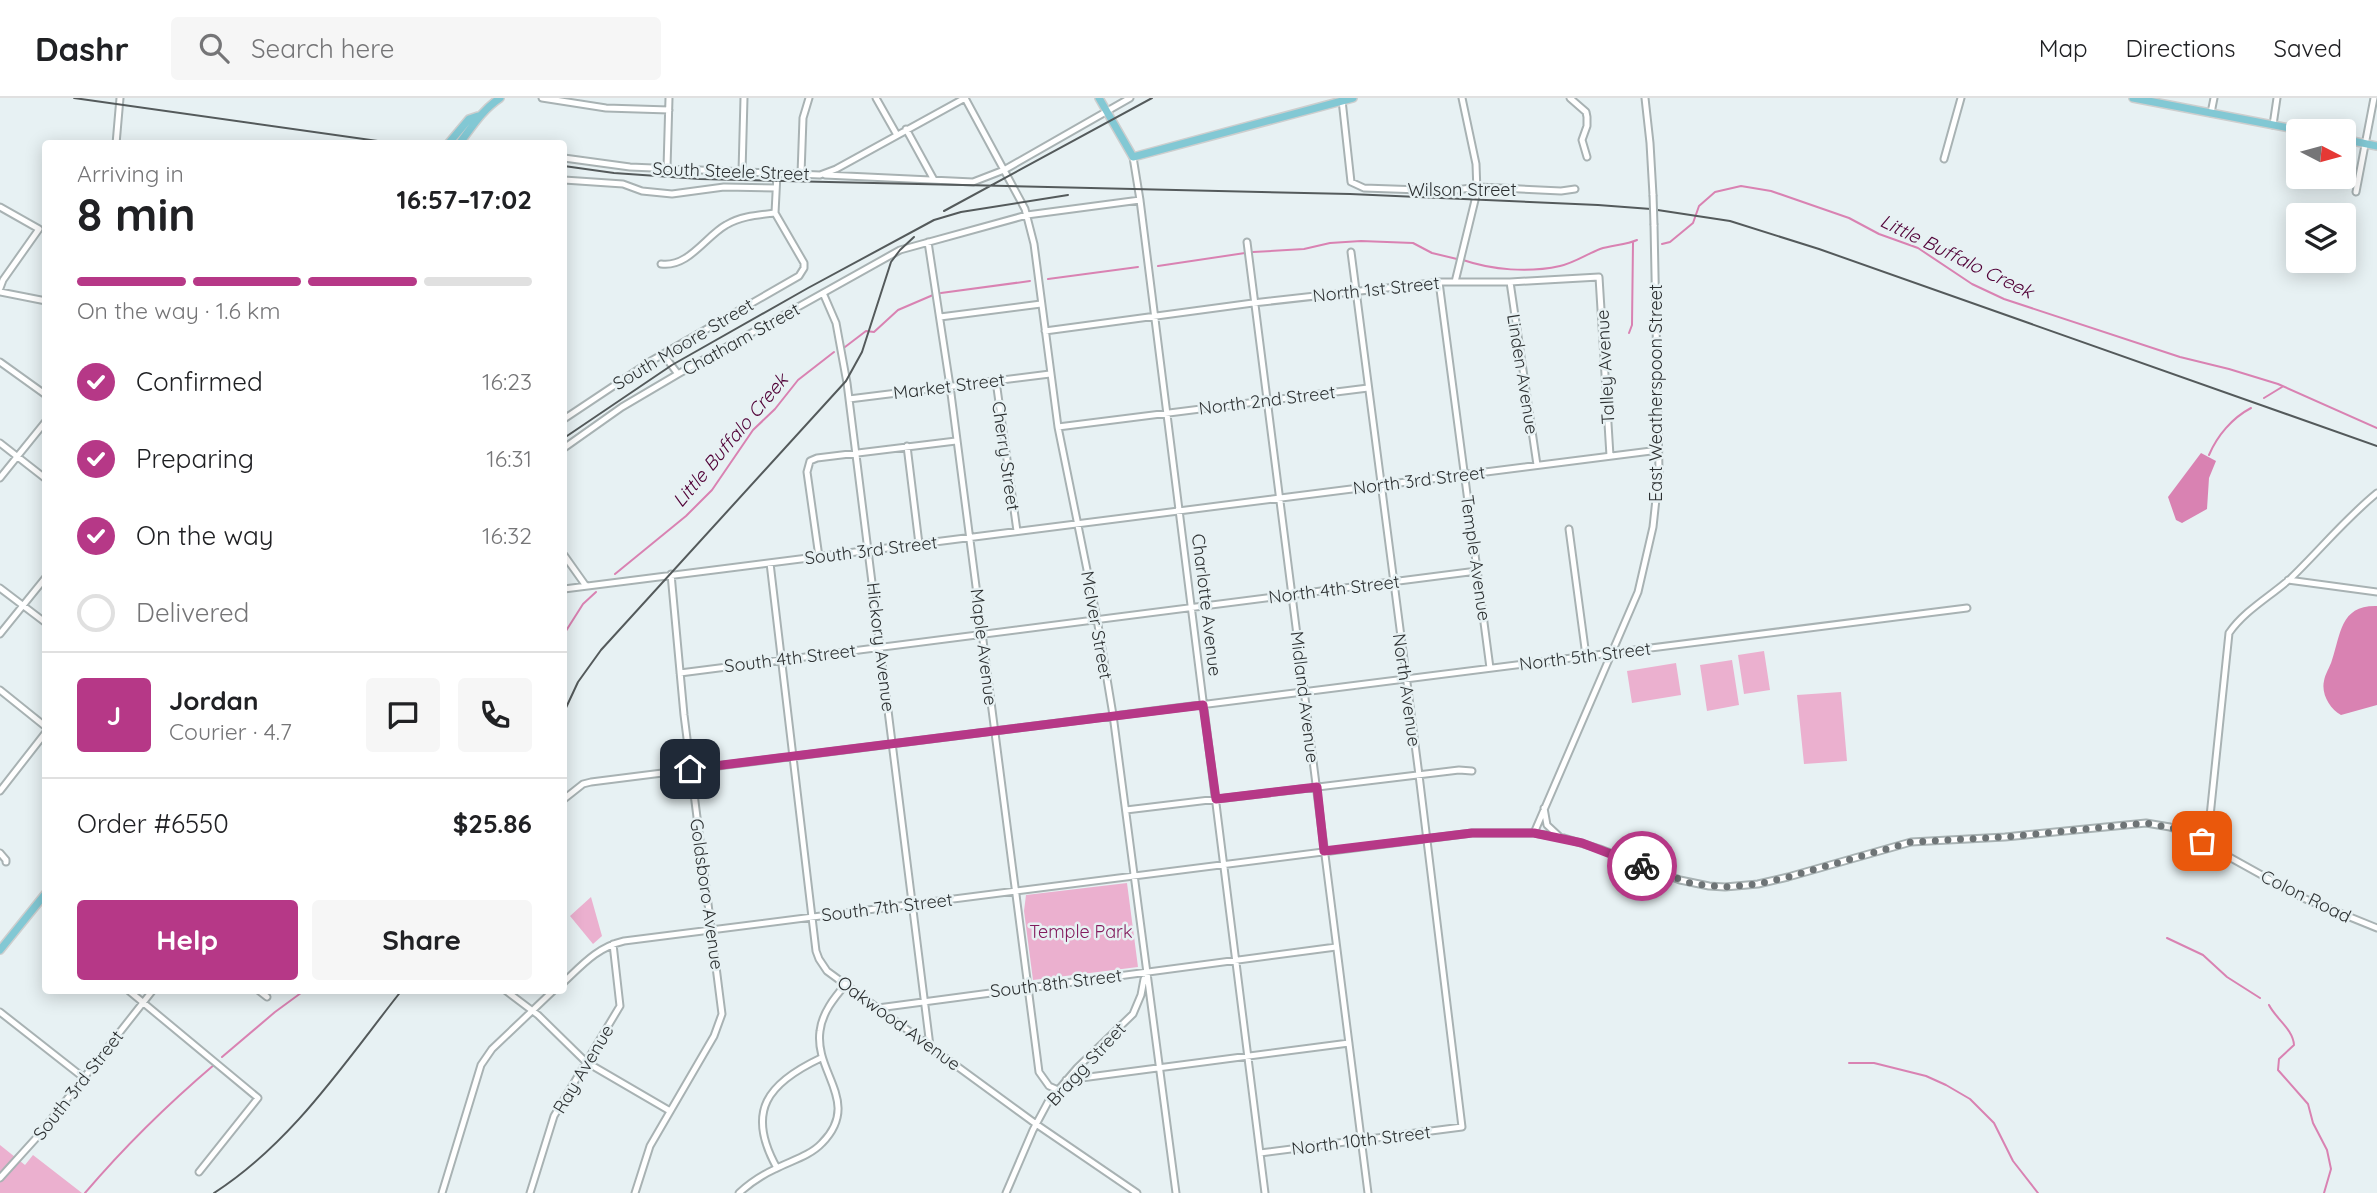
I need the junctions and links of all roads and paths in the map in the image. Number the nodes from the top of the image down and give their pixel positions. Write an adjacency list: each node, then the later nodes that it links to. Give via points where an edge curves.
1 (120, 98): 30 (street)
2 (500, 98): 25 (main road)
3 (542, 98): 22 (street, via 606,108)
4 (669, 98): 22 (street)
5 (744, 98): 42 (street)
6 (809, 98): 44 (street, via 803,118)
7 (876, 98): 29 (street)
8 (965, 98): 28 (street, South Steele Street); 41 (street, McIver Street)
9 (1099, 98): 23 (main road, Charlotte Avenue)
10 (1130, 98): 23 (street)
11 (1353, 98): 20 (main road)
12 (1462, 98): 48 (street)
13 (1570, 98): 37 (street, via 1586,112 1582,140)
14 (1645, 98): 91 (street, East Weatherspoon Street, bridge, via 1653,195)
15 (1961, 98): 39 (street)
16 (2135, 98): 21 (main road)
17 (2214, 98): 24 (street)
18 (2277, 98): 26 (street)
19 (2374, 98): 34 (street)
20 (1342, 99): 36 (main road); 48 (street, Wilson Street, via 1351,182 1364,188 1409,190)
21 (2178, 102): 24 (main road)
22 (669, 110): 40 (street)
23 (1107, 112): 36 (main road, Charlotte Avenue); 41 (street)
24 (2211, 113): 26 (main road)
25 (479, 115): 31 (main road); 32 (main road)
26 (2273, 125): 27 (main road)
27 (2286, 127)
28 (906, 130): 29 (street, South Steele Street); 47 (street)
29 (897, 135): 45 (street, South Steele Street)
30 (116, 140)
31 (452, 140)
32 (462, 140)
33 (2356, 141): 34 (main road)
34 (2365, 143): 35 (main road); 51 (street)
35 (2377, 146)
36 (1133, 157): 52 (street, Charlotte Avenue)
37 (1587, 157)
38 (567, 158): 40 (street, South Steele Street)
39 (1944, 159)
40 (667, 168): 42 (street, South Steele Street)
41 (1004, 170): 47 (street, via 973,182); 55 (street, McIver Street)
42 (742, 172): 43 (street, South Steele Street)
43 (777, 174): 44 (street, South Steele Street); 49 (street)
44 (801, 174): 45 (street, South Steele Street)
45 (820, 175): 47 (street)
46 (567, 180): 49 (street, via 673,194 724,187)
47 (934, 180)
48 (1478, 187): 50 (street, Wilson Street); 62 (street)
49 (776, 188): 54 (street)
50 (1575, 189)
51 (2356, 192)
52 (1140, 200): 55 (street, Chatham Street); 71 (street, Charlotte Avenue)
53 (0, 207): 64 (street, via 39,229)
54 (775, 213): 59 (street, via 743,217 722,227 695,251 674,263); 73 (street, South Moore Street, via 804,271)
55 (1027, 215): 56 (street, Chatham Street); 69 (street, McIver Street)
56 (926, 242): 66 (street, Chatham Street, via 889,255); 70 (street, Maple Avenue)
57 (1247, 242): 68 (street, Midland Avenue)
58 (1351, 252): 65 (street, North Avenue)
59 (661, 264)
60 (1599, 277): 63 (street, North 1st Street); 93 (street, Talley Avenue)
61 (1439, 282): 62 (street, North 1st Street); 65 (street, North 1st Street); 96 (street, Temple Avenue)
62 (1455, 282): 63 (street, North 1st Street)
63 (1510, 282): 95 (street, Linden Avenue)
64 (0, 290): 67 (street)
65 (1356, 291): 68 (street, North 1st Street); 79 (street, North Avenue)
66 (823, 293): 75 (street, Chatham Street); 81 (street, Hickory Avenue, via 839,334)
67 (42, 300)
68 (1253, 303): 71 (street, North 1st Street); 82 (street, Midland Avenue)
69 (1041, 304): 70 (street); 72 (street, McIver Street)
70 (940, 317): 78 (street, Maple Avenue)
71 (1154, 317): 72 (street, North 1st Street); 83 (street, Charlotte Avenue)
72 (1045, 331): 76 (street, McIver Street)
73 (663, 354): 75 (street); 84 (street, South Moore Street)
74 (0, 362): 80 (street)
75 (678, 374): 89 (street, Chatham Street)
76 (1050, 374): 77 (street, Market Street); 86 (street, McIver Street)
77 (996, 381): 78 (street, Market Street); 105 (street, Cherry Street)
78 (950, 386): 81 (street, Market Street); 87 (street, Maple Avenue)
79 (1368, 388): 82 (street, North 2nd Street); 99 (street, North Avenue)
80 (42, 392)
81 (849, 399): 92 (street, Hickory Avenue)
82 (1267, 400): 83 (street, North 2nd Street); 101 (street, Midland Avenue)
83 (1166, 413): 86 (street, North 2nd Street); 102 (street, Charlotte Avenue)
84 (567, 415)
85 (42, 426): 94 (street)
86 (1058, 427): 103 (street, McIver Street)
87 (956, 442): 90 (street); 106 (street, Maple Avenue)
88 (0, 443): 94 (street)
89 (567, 446)
90 (907, 446): 92 (street); 107 (street)
91 (1659, 450): 93 (street, North 3rd Street); 130 (street, East Weatherspoon Street, via 1657,507 1649,550 1638,592)
92 (856, 453): 108 (street, Hickory Avenue); 109 (street, via 817,457 808,463)
93 (1610, 456): 95 (street, North 3rd Street)
94 (17, 457): 97 (street); 98 (street)
95 (1537, 466): 96 (street, North 3rd Street)
96 (1465, 475): 99 (street, North 3rd Street); 112 (street, Temple Avenue)
97 (42, 476)
98 (0, 478)
99 (1380, 485): 101 (street, North 3rd Street); 115 (street, North Avenue)
100 (2377, 493): 114 (street)
101 (1280, 498): 102 (street, North 3rd Street); 121 (street, Midland Avenue)
102 (1179, 510): 103 (street, South 3rd Street); 123 (street, Charlotte Avenue)
103 (1078, 523): 105 (street, South 3rd Street); 125 (street, McIver Street)
104 (1569, 529): 131 (street)
105 (1017, 531): 106 (street, South 3rd Street)
106 (969, 537): 107 (street, South 3rd Street); 127 (street, Maple Avenue)
107 (919, 544): 108 (street, South 3rd Street)
108 (869, 550): 109 (street, South 3rd Street); 129 (street, Hickory Avenue)
109 (819, 556): 111 (street, South 3rd Street)
110 (567, 559): 117 (street)
111 (770, 563): 113 (street, South 3rd Street); 132 (street, Oakwood Avenue)
112 (1478, 571): 115 (street, North 4th Street); 133 (street, Temple Avenue)
113 (671, 574): 117 (street, South 3rd Street); 134 (street, Goldsboro Avenue)
114 (2288, 580): 120 (street); 157 (street, via 2229,633 2208,826)
115 (1392, 581): 121 (street, North 4th Street); 135 (street, North Avenue)
116 (42, 582): 122 (street)
117 (586, 586): 119 (street, South 3rd Street)
118 (0, 588): 122 (street)
119 (567, 589)
120 (2377, 592)
121 (1292, 594): 123 (street, North 4th Street); 137 (street, Midland Avenue)
122 (22, 606): 126 (street); 128 (street)
123 (1191, 607): 125 (street, South 4th Street); 138 (street, Charlotte Avenue)
124 (1967, 608): 130 (street, North 5th Street)
125 (1097, 619): 127 (street, South 4th Street); 139 (street, McIver Street)
126 (42, 620)
127 (982, 633): 129 (street, South 4th Street); 141 (street, Maple Avenue)
128 (0, 634)
129 (881, 647): 132 (street, South 4th Street); 143 (street, Hickory Avenue)
130 (1612, 653): 131 (street, North 5th Street); 152 (street, East Weatherspoon Street)
131 (1586, 656): 133 (street, North 5th Street)
132 (780, 660): 134 (street, South 4th Street); 144 (street, Oakwood Avenue)
133 (1490, 668): 135 (street, North 5th Street)
134 (680, 673): 145 (street, Goldsboro Avenue)
135 (1405, 678): 137 (street, North 5th Street); 147 (street, North Avenue)
136 (0, 690): 140 (street)
137 (1305, 690): 138 (street, North 5th Street); 148 (street, Midland Avenue)
138 (1203, 705): 139 (street, North 5th Street); 151 (street, Charlotte Avenue)
139 (1113, 715): 141 (street, North 5th Street); 153 (street, McIver Street)
140 (42, 726)
141 (994, 730): 143 (street, North 5th Street); 163 (street, Maple Avenue)
142 (42, 734): 149 (street)
143 (893, 743): 144 (street, North 5th Street); 165 (street, Hickory Avenue)
144 (793, 756): 145 (street, North 5th Street); 166 (street, Oakwood Avenue)
145 (690, 769): 150 (street, North 5th Street, via 591,782); 168 (street, Goldsboro Avenue)
146 (1472, 771): 147 (street)
147 (1419, 775): 148 (street); 155 (street, North Avenue)
148 (1317, 787): 151 (street); 158 (street, Midland Avenue)
149 (0, 790)
150 (567, 797)
151 (1216, 799): 153 (street); 161 (street, Charlotte Avenue)
152 (1544, 808): 154 (street, East Weatherspoon Street); 156 (street, via 1548,825)
153 (1126, 810): 162 (street, McIver Street)
154 (1534, 833): 155 (street, South 7th Street); 156 (street, Colon Road)
155 (1426, 838): 158 (street, South 7th Street); 199 (street, North Avenue)
156 (1561, 838): 157 (street, Colon Road, via 1709,887 1772,881 1911,842 2136,823 2170,827)
157 (2202, 841): 167 (street, Colon Road, via 2303,898)
158 (1324, 851): 161 (street, South 7th Street); 170 (street, Midland Avenue)
159 (0, 853): 160 (street)
160 (6, 862)
161 (1224, 864): 162 (street, South 7th Street); 172 (street, Charlotte Avenue)
162 (1134, 875): 163 (street, South 7th Street); 173 (street, McIver Street)
163 (1015, 891): 165 (street, South 7th Street); 176 (street, Maple Avenue)
164 (42, 897): 171 (main road)
165 (913, 904): 166 (street, South 7th Street); 183 (street, Hickory Avenue)
166 (812, 917): 168 (street, South 7th Street); 175 (street, Oakwood Avenue, via 818,959)
167 (2377, 928)
168 (712, 930): 169 (street, South 7th Street); 197 (street, Goldsboro Avenue, via 720,1022)
169 (613, 944): 174 (street, South 7th Street); 192 (street, Ray Avenue, via 620,1006)
170 (1336, 947): 172 (street, South 8th Street); 188 (street, Midland Avenue)
171 (0, 950)
172 (1235, 960): 173 (street, South 8th Street); 191 (street, Charlotte Avenue)
173 (1146, 973): 176 (street, South 8th Street); 193 (street, McIver Street); 195 (street, Bragg Street, via 1133,1014)
174 (567, 979)
175 (846, 984): 185 (street, Oakwood Avenue); 190 (street, via 822,1022)
176 (1026, 987): 183 (street, South 8th Street); 196 (street, Maple Avenue, via 1039,1072)
177 (133, 994): 184 (street)
178 (150, 994): 184 (street, South 3rd Street)
179 (263, 994): 182 (street)
180 (510, 994): 186 (street)
181 (550, 994): 186 (street)
182 (267, 997)
183 (926, 1001): 185 (street, South 8th Street); 189 (street, Hickory Avenue)
184 (144, 1002): 194 (street, South 3rd Street); 203 (street, via 258,1098)
185 (878, 1007): 189 (street, Oakwood Avenue)
186 (532, 1011): 192 (street); 205 (street, via 481,1065)
187 (0, 1012): 194 (street)
188 (1349, 1043): 191 (street); 200 (street, Midland Avenue)
189 (930, 1046): 198 (street, Oakwood Avenue)
190 (821, 1058): 202 (street, via 776,1085 765,1105 763,1140); 202 (street, via 838,1099 834,1124 822,1143)
191 (1249, 1058): 193 (street); 201 (street, Charlotte Avenue)
192 (586, 1062): 197 (street); 206 (street, Ray Avenue, via 554,1116)
193 (1160, 1069): 195 (street); 211 (street, McIver Street)
194 (84, 1078): 204 (street, South 3rd Street)
195 (1066, 1080): 196 (street, Bragg Street)
196 (1058, 1090): 198 (street, Bragg Street)
197 (670, 1111): 207 (street, Goldsboro Avenue, via 650,1146)
198 (1036, 1124): 209 (street, Bragg Street); 210 (street, Oakwood Avenue)
199 (1462, 1127): 200 (street, North 10th Street)
200 (1361, 1141): 201 (street, North 10th Street); 213 (street, Midland Avenue)
201 (1260, 1153): 212 (street, Charlotte Avenue)
202 (777, 1168): 208 (street)
203 (199, 1172)
204 (0, 1178)
205 (442, 1193)
206 (530, 1193)
207 (635, 1193)
208 (739, 1193)
209 (1006, 1193)
210 (1137, 1193)
211 (1176, 1193)
212 (1265, 1193)
213 (1368, 1193)

